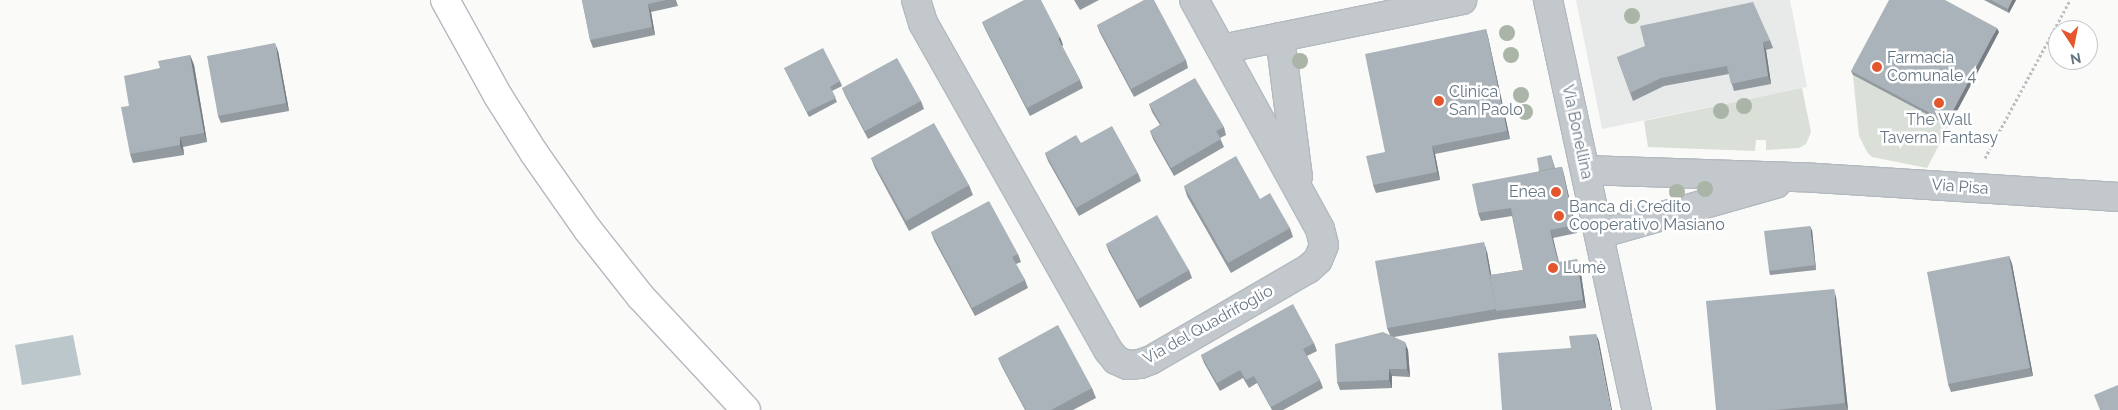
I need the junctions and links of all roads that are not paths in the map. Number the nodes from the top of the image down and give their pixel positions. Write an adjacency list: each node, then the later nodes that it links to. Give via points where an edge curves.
1 (445, 0): 13 (main road, via 534,154 588,230 640,297)
2 (916, 0): 10 (street, Via del Quadrifoglio, via 923,23 1116,360 1127,365 1151,360 1313,265 1324,246 1320,229)
3 (1194, 0): 7 (street, Via del Quadrifoglio)
4 (1462, 0): 6 (street)
5 (1548, 0): 8 (street, Via Bonellina)
6 (1280, 37): 7 (street); 10 (street)
7 (1222, 49): 10 (street, Via del Quadrifoglio)
8 (1585, 170): 9 (street, Via Pisa); 12 (street, Via Bonellina)
9 (1801, 177): 11 (street, Via Pisa); 12 (street, Via Pisa)
10 (1301, 194)
11 (2118, 197)
12 (1599, 234): 14 (street, Via Bonellina)
13 (746, 410)
14 (1637, 410)

